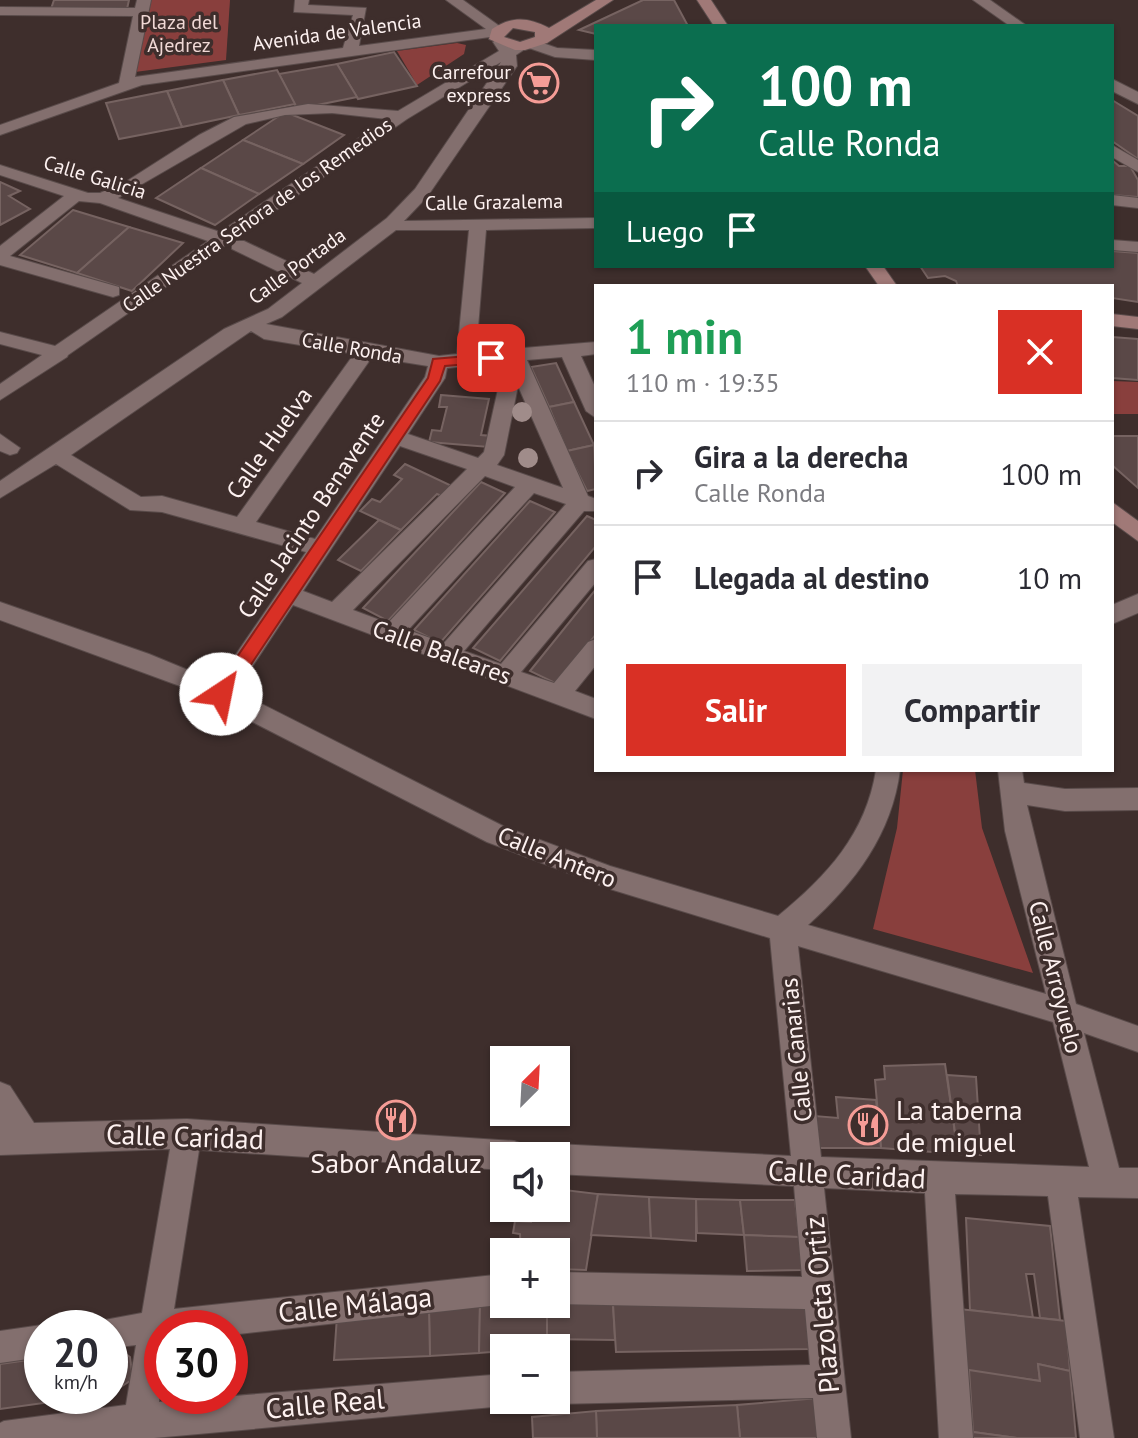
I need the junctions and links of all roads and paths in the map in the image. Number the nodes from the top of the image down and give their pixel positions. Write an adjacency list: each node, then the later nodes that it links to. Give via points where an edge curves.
1 (302, 0): 15 (street, via 299,9 361,11)
2 (453, 0): 14 (street)
3 (597, 0): 10 (street)
4 (606, 0): 14 (street)
5 (704, 0): 11 (street)
6 (980, 0): 12 (street)
7 (142, 6): 8 (street); 18 (street)
8 (41, 7): 9 (street)
9 (0, 11)
10 (532, 24): 14 (street, via 509,24); 14 (street, via 543,30)
11 (720, 24)
12 (1017, 24)
13 (453, 36): 14 (street, Avenida de Valencia); 15 (street, Avenida de Valencia); 17 (street, via 481,47)
14 (515, 41): 16 (street); 17 (street, Calle Nuestra Señora de los Remedios); 22 (street, Calle Portada, via 509,66)
15 (350, 51): 18 (street, Avenida de Valencia)
16 (594, 55)
17 (475, 69): 20 (street, Calle Nuestra Señora de los Remedios)
18 (126, 85): 24 (street, Avenida de Valencia)
19 (1114, 85): 21 (street)
20 (435, 94): 22 (street, via 462,92 478,101); 23 (street, Calle Nuestra Señora de los Remedios)
21 (1138, 99)
22 (479, 108): 32 (street, Calle Portada, via 421,193)
23 (401, 116): 29 (street, via 336,108 263,115 219,130 133,185); 35 (street, Calle Nuestra Señora de los Remedios)
24 (0, 130)
25 (1114, 151): 26 (street)
26 (1138, 167)
27 (0, 170): 28 (street, Calle Galicia)
28 (73, 193): 29 (street, Calle Galicia); 38 (street)
29 (102, 198): 35 (street, Calle Galicia)
30 (1114, 200): 31 (street)
31 (1138, 203)
32 (393, 222): 34 (street, Calle Grazalema); 39 (street, Calle Portada)
33 (594, 223): 34 (street, Calle Grazalema)
34 (478, 225): 50 (street)
35 (230, 242): 39 (street, Calle Galicia); 48 (street, Calle Nuestra Señora de los Remedios)
36 (1114, 245): 37 (street)
37 (1138, 247)
38 (0, 257): 40 (street)
39 (315, 282): 43 (street, Calle Portada)
40 (113, 291)
41 (1114, 320): 42 (street)
42 (1138, 323)
43 (254, 324): 46 (street, Calle Ronda, via 264,333); 56 (street, Calle Portada, via 231,333)
44 (0, 338): 48 (street)
45 (594, 348): 47 (street, Calle Ronda)
46 (366, 351): 51 (street, Calle Ronda); 63 (street, Calle Huelva)
47 (569, 351): 49 (street, Calle Ronda); 53 (street)
48 (60, 353): 52 (street, Calle Nuestra Señora de los Remedios)
49 (515, 356): 50 (street, Calle Ronda); 58 (street, via 494,455); 61 (street)
50 (466, 360): 51 (street, Calle Ronda)
51 (439, 362): 54 (street, Calle Jacinto Benavente, via 435,378)
52 (0, 393)
53 (594, 407)
54 (396, 437): 58 (street); 65 (street, Calle Jacinto Benavente)
55 (10, 448): 57 (street)
56 (56, 455): 57 (street, Calle Portada); 63 (street, via 137,505 162,504)
57 (37, 467): 60 (street, Calle Portada)
58 (481, 468): 59 (street); 70 (street)
59 (529, 485): 61 (street); 72 (street)
60 (0, 491)
61 (588, 504): 74 (street)
62 (1114, 512): 64 (street)
63 (242, 526): 65 (street)
64 (1138, 533)
65 (320, 548): 67 (street, Calle Jacinto Benavente)
66 (594, 569): 75 (street)
67 (289, 595): 70 (street, Calle Baleares); 76 (street, Calle Jacinto Benavente)
68 (1138, 603): 71 (street)
69 (0, 611): 76 (street, Calle Antero, via 157,665)
70 (336, 612): 72 (street, Calle Baleares)
71 (1114, 614)
72 (392, 633): 74 (street, Calle Baleares)
73 (594, 650): 77 (street)
74 (448, 654): 75 (street, Calle Baleares)
75 (505, 675): 77 (street, Calle Baleares)
76 (221, 694): 82 (street, Calle Antero, via 419,798 531,849 630,886)
77 (558, 695): 78 (street, Calle Baleares)
78 (594, 708)
79 (888, 772): 82 (street, via 887,788 858,855 824,895)
80 (1011, 781): 81 (street, via 1065,800); 83 (street, Calle Arroyuelo, via 1018,831)
81 (1138, 799)
82 (783, 929): 83 (street, Calle Antero); 90 (street, Calle Canarias)
83 (1065, 1011): 84 (street, Calle Antero); 93 (street, Calle Arroyuelo)
84 (1138, 1039)
85 (0, 1096): 87 (street)
86 (187, 1134): 87 (street, Calle Caridad, via 92,1132); 88 (street, Calle Caridad); 97 (street)
87 (13, 1139)
88 (490, 1154)
89 (570, 1160): 90 (street, Calle Caridad)
90 (809, 1172): 91 (street, Calle Caridad); 96 (street, Plazoleta Ortiz)
91 (954, 1179): 92 (street, Calle Caridad); 108 (street)
92 (1061, 1182): 93 (street, Calle Caridad); 109 (street)
93 (1123, 1183)
94 (570, 1288): 96 (street)
95 (490, 1291): 98 (street, Calle Málaga)
96 (820, 1293): 101 (street, Plazoleta Ortiz)
97 (157, 1310)
98 (248, 1316)
99 (24, 1344): 100 (street)
100 (0, 1347)
101 (828, 1381): 102 (street); 107 (street, Plazoleta Ortiz)
102 (570, 1388)
103 (144, 1390): 105 (street)
104 (490, 1391): 105 (street, Calle Real)
105 (138, 1429): 106 (street, Calle Real)
106 (4, 1438)
107 (834, 1438)
108 (956, 1438)
109 (1097, 1438)

